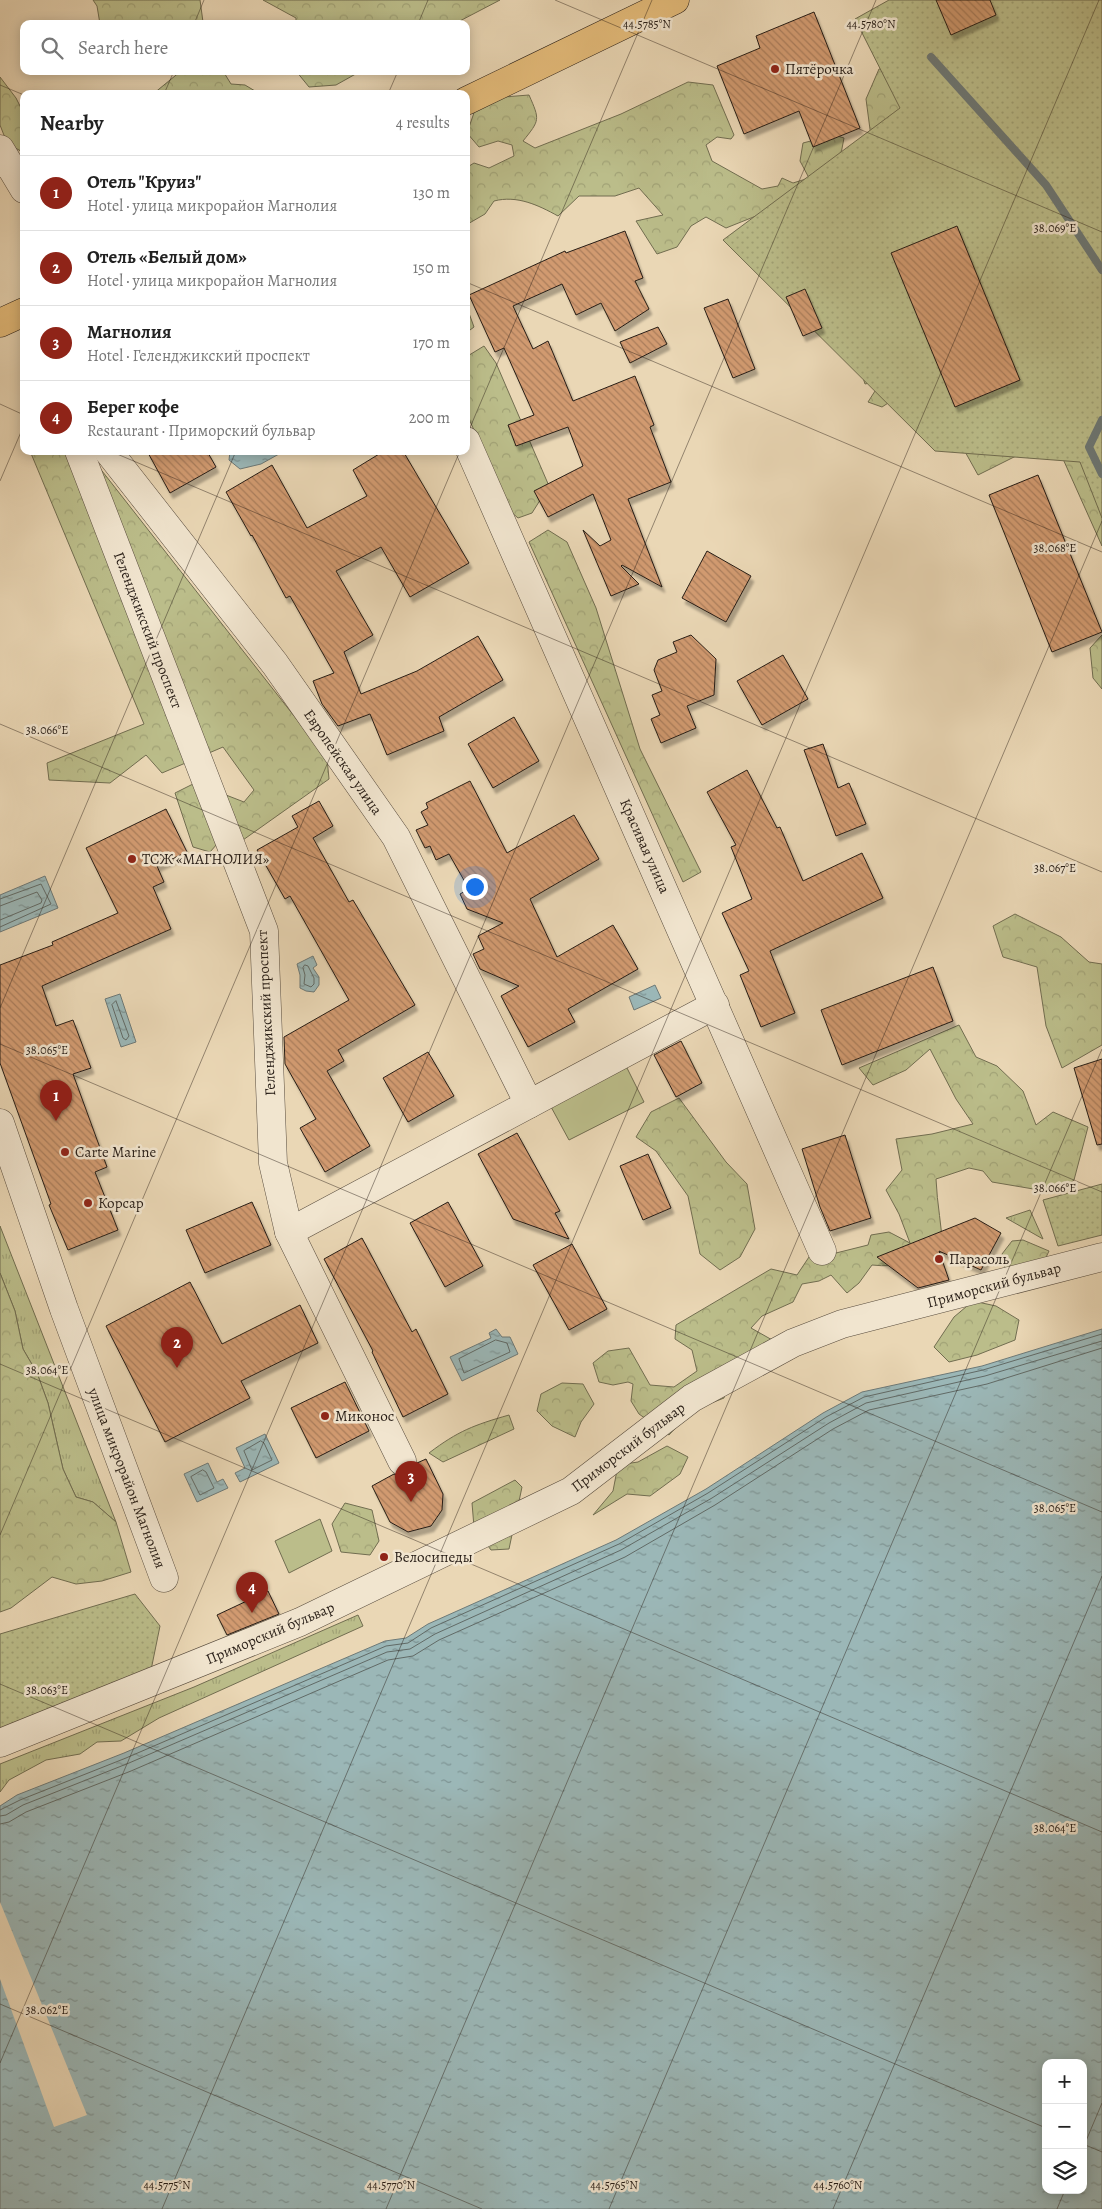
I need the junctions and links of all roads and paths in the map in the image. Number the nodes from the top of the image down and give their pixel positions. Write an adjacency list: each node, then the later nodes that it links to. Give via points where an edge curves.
1 (675, 0): 2 (main road)
2 (470, 99)
3 (0, 149): 4 (street)
4 (20, 182)
5 (470, 450): 8 (street, Красивая улица)
6 (81, 455): 11 (street, Геленджикский проспект, via 264,931 273,1163)
7 (111, 455): 9 (street, Европейская улица, via 275,664 396,837)
8 (715, 1005): 9 (street); 12 (street, Красивая улица)
9 (529, 1104): 11 (street)
10 (0, 1123): 15 (street, улица микрорайон Магнолия, via 64,1309)
11 (288, 1232): 14 (street, Геленджикский проспект)
12 (822, 1250)
13 (1102, 1257): 16 (street, Приморский бульвар, via 842,1324 794,1343 692,1398 571,1491 300,1622)
14 (402, 1461)
15 (164, 1578)
16 (0, 1743)

